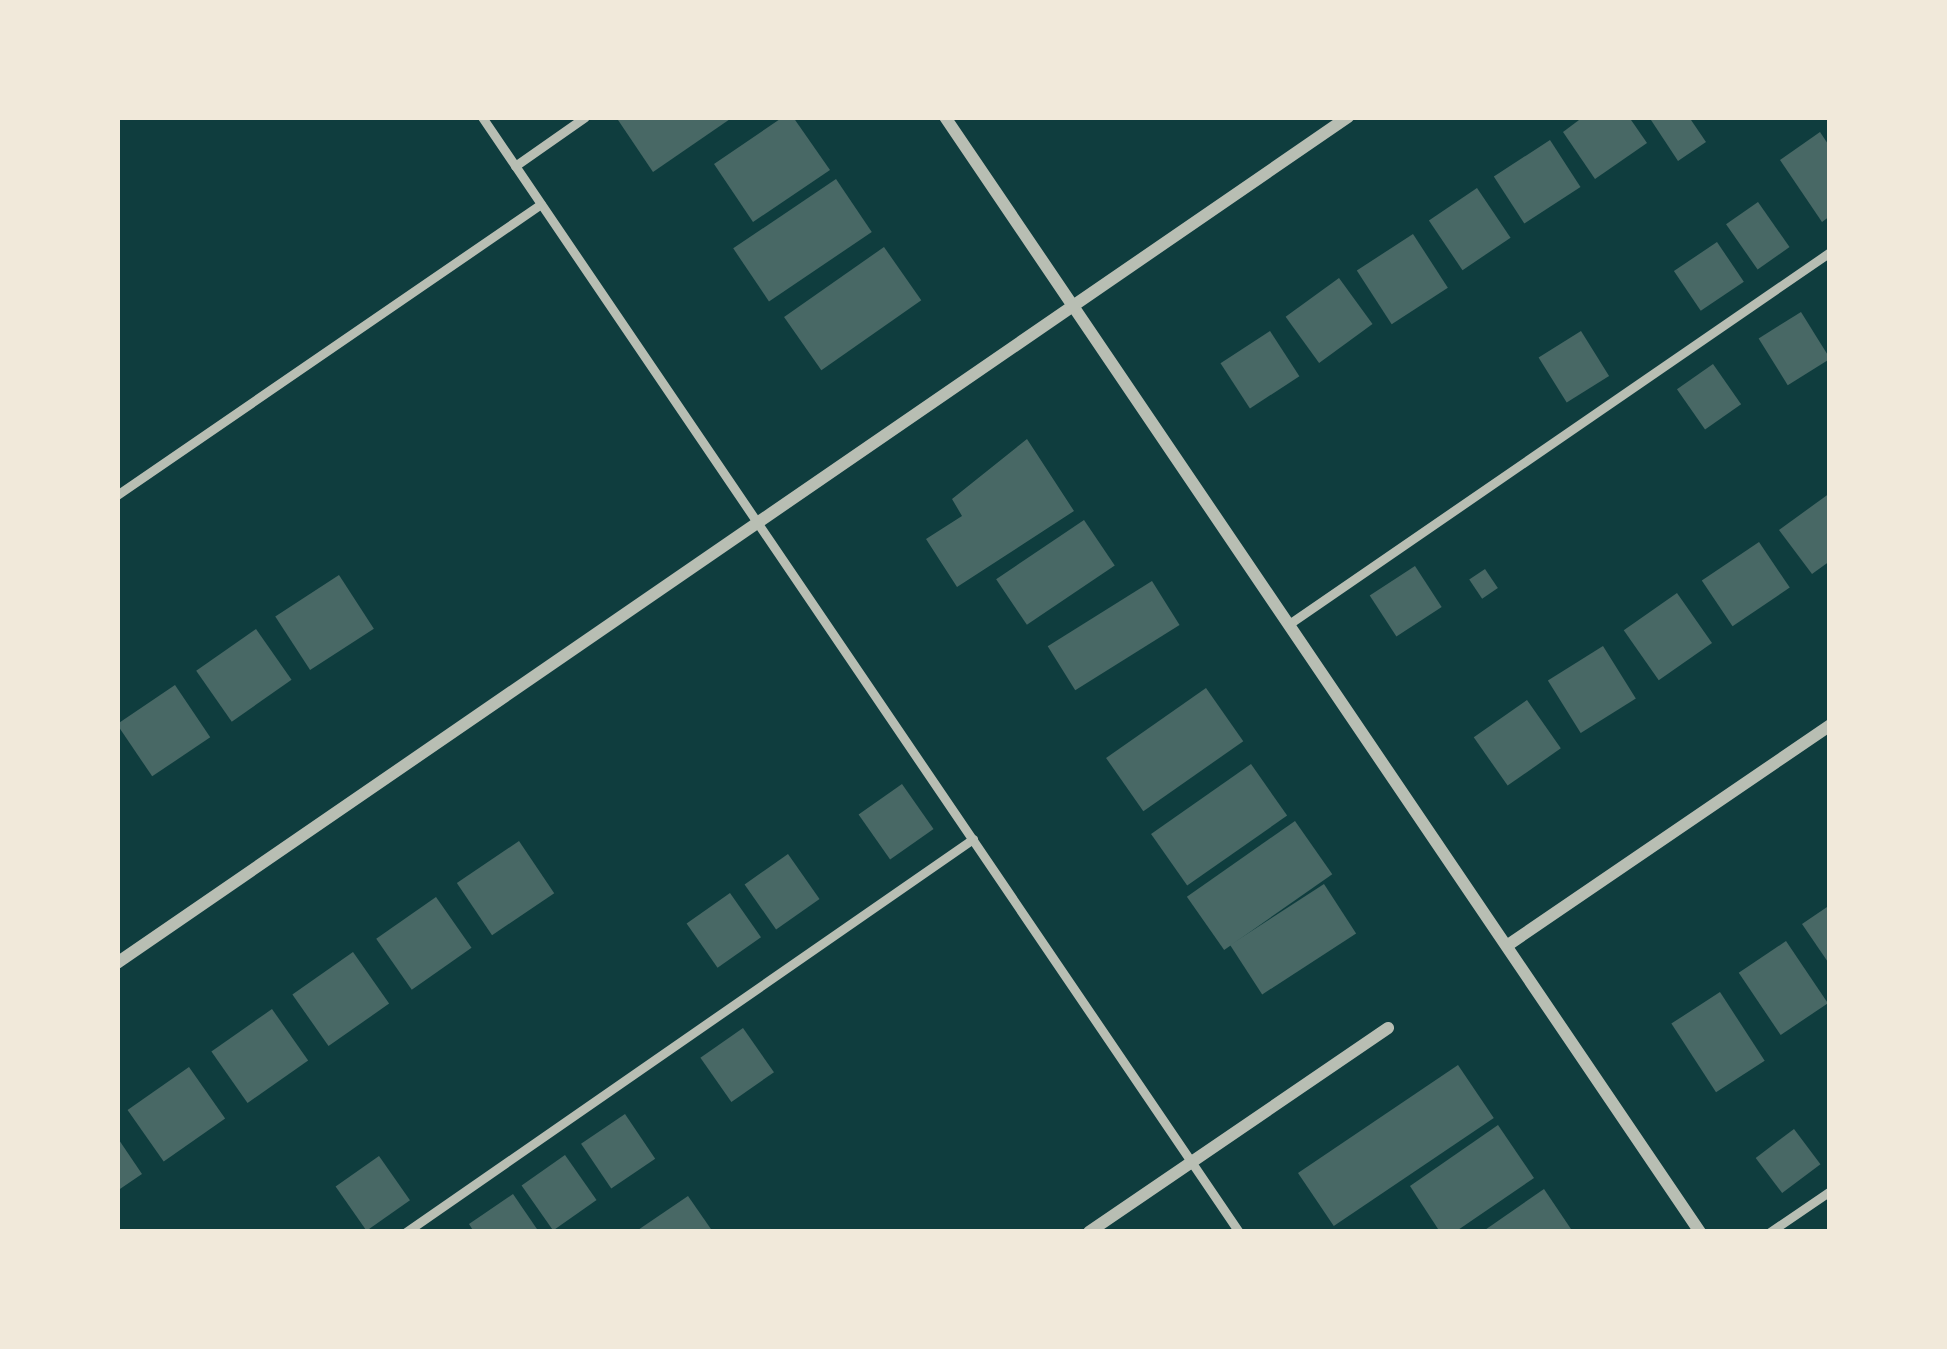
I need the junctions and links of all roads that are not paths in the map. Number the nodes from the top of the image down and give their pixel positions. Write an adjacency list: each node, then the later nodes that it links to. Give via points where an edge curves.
1 (482, 117): 5 (lane)
2 (585, 117): 5 (lane)
3 (945, 117): 8 (street)
4 (1348, 117): 8 (street)
5 (515, 166): 6 (lane)
6 (541, 204): 9 (lane); 10 (lane)
7 (1830, 252): 11 (lane)
8 (1073, 306): 10 (street); 11 (street)
9 (117, 495)
10 (758, 522): 13 (lane); 15 (street)
11 (1289, 624): 14 (street)
12 (1830, 725): 14 (street)
13 (973, 839): 17 (lane); 19 (lane)
14 (1508, 945): 22 (street)
15 (117, 963)
16 (1388, 1028): 17 (street)
17 (1191, 1162): 20 (street); 21 (lane)
18 (1830, 1191): 23 (lane)
19 (406, 1232)
20 (1089, 1232)
21 (1239, 1232)
22 (1700, 1232)
23 (1770, 1232)

